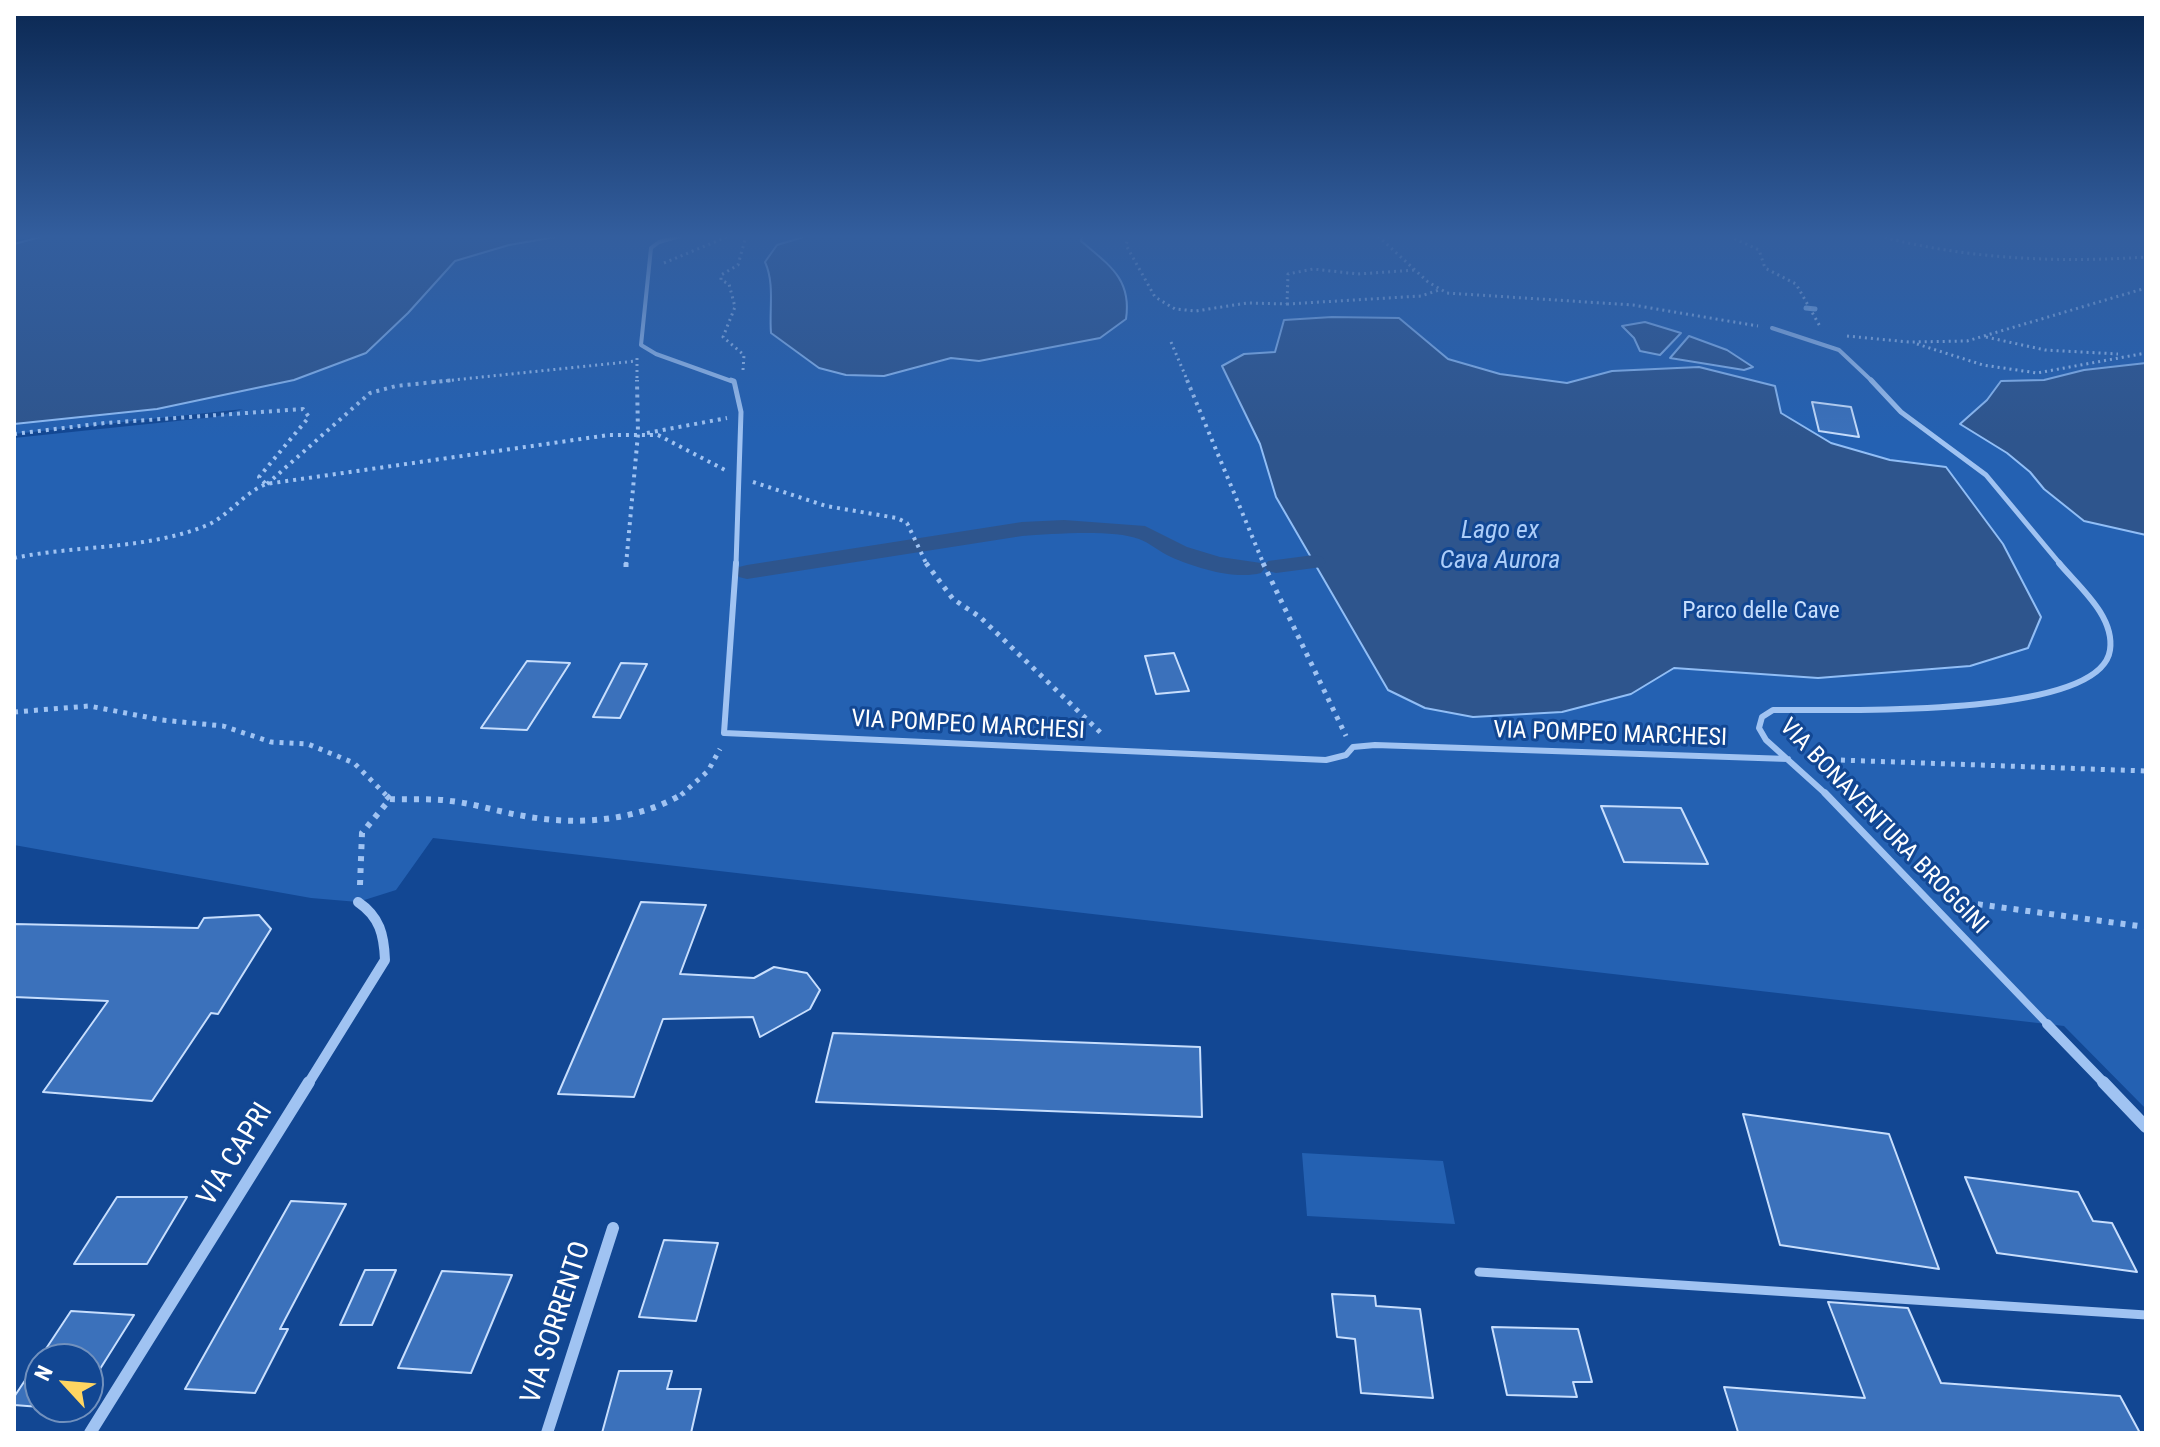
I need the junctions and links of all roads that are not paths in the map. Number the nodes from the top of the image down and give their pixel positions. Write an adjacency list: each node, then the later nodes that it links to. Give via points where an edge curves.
1 (645, 304): 3 (lane, VIA POMPEO MARCHESI, via 641,345 734,381 741,412 724,733 1331,760 1352,748 1375,745)
2 (1772, 328): 3 (lane, VIA BONAVENTURA BROGGINI, via 1839,350 1901,412 1986,475 2102,614 2111,648 2091,679 2070,689 1997,703 1773,710 1762,717 1759,728)
3 (1788, 759): 5 (lane, VIA BONAVENTURA BROGGINI)
4 (358, 902): 10 (street, VIA CAPRI, via 377,916 384,930 385,960)
5 (2047, 1024): 6 (street, VIA BONAVENTURA BROGGINI)
6 (2146, 1127)
7 (613, 1228): 11 (street, VIA SORRENTO)
8 (1479, 1272): 9 (lane)
9 (2146, 1315)
10 (90, 1433)
11 (547, 1433)

